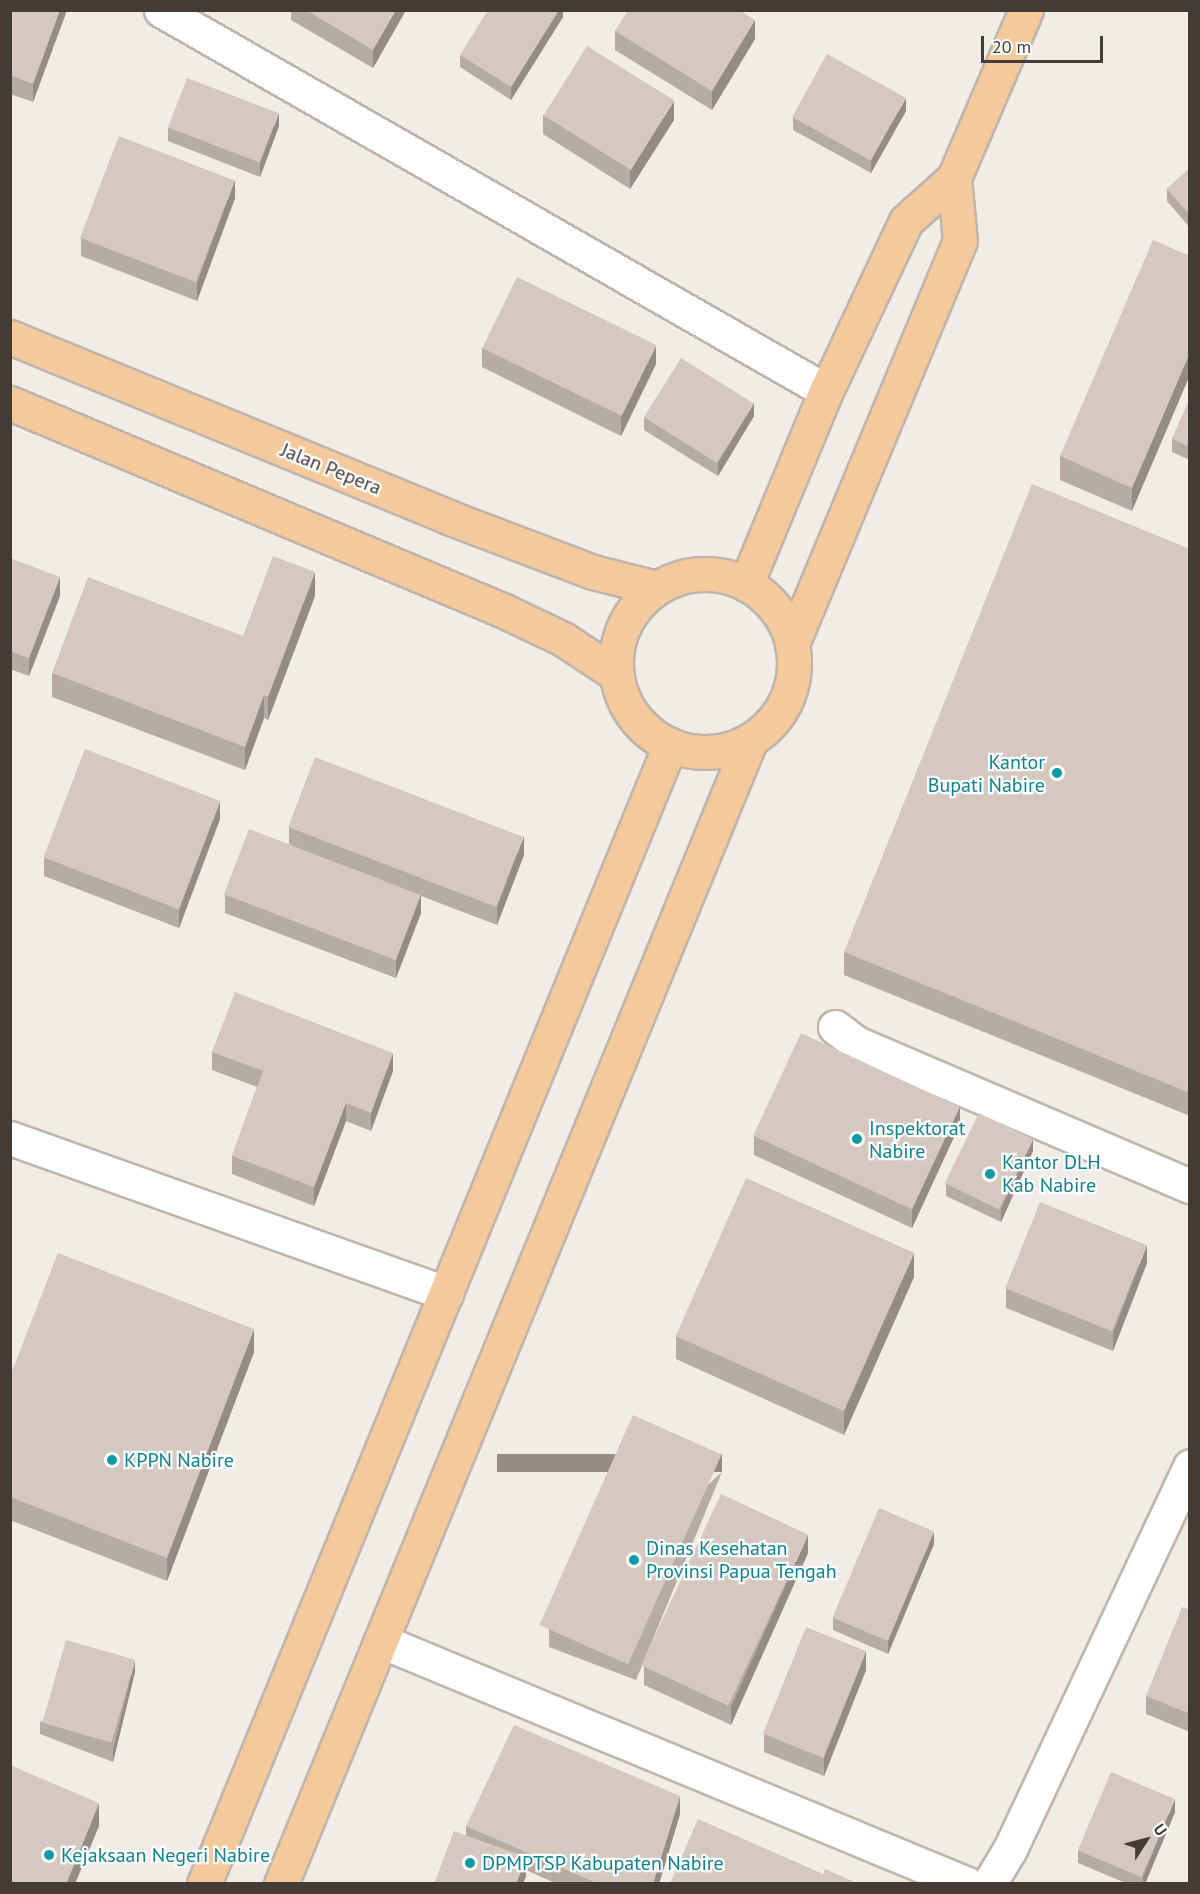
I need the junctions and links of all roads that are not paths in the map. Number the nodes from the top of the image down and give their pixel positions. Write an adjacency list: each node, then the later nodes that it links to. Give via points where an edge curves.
1 (161, 10): 5 (street)
2 (1026, 10): 3 (main road)
3 (954, 178): 5 (main road, via 906,221); 9 (main road, via 960,241)
4 (10, 337): 8 (main road, Jalan Pepera, via 448,517 593,572)
5 (826, 391): 7 (main road)
6 (10, 403): 10 (main road, via 502,610 563,639)
7 (746, 584): 8 (main road, via 716,575 685,576); 9 (main road, via 781,616)
8 (656, 588): 10 (main road, via 631,614 618,642)
9 (792, 644): 11 (main road, via 794,676 789,695 774,722)
10 (616, 674): 12 (main road, via 625,703 644,728)
11 (750, 741): 12 (main road, via 721,752 690,752); 18 (main road)
12 (670, 745): 16 (main road)
13 (835, 1027): 15 (street, via 856,1043)
14 (10, 1138): 16 (street)
15 (1190, 1186)
16 (446, 1293): 19 (main road)
17 (1190, 1466): 22 (street, via 1010,1849)
18 (381, 1641): 20 (main road); 21 (street)
19 (204, 1884)
20 (281, 1884)
21 (967, 1884)
22 (989, 1884)

